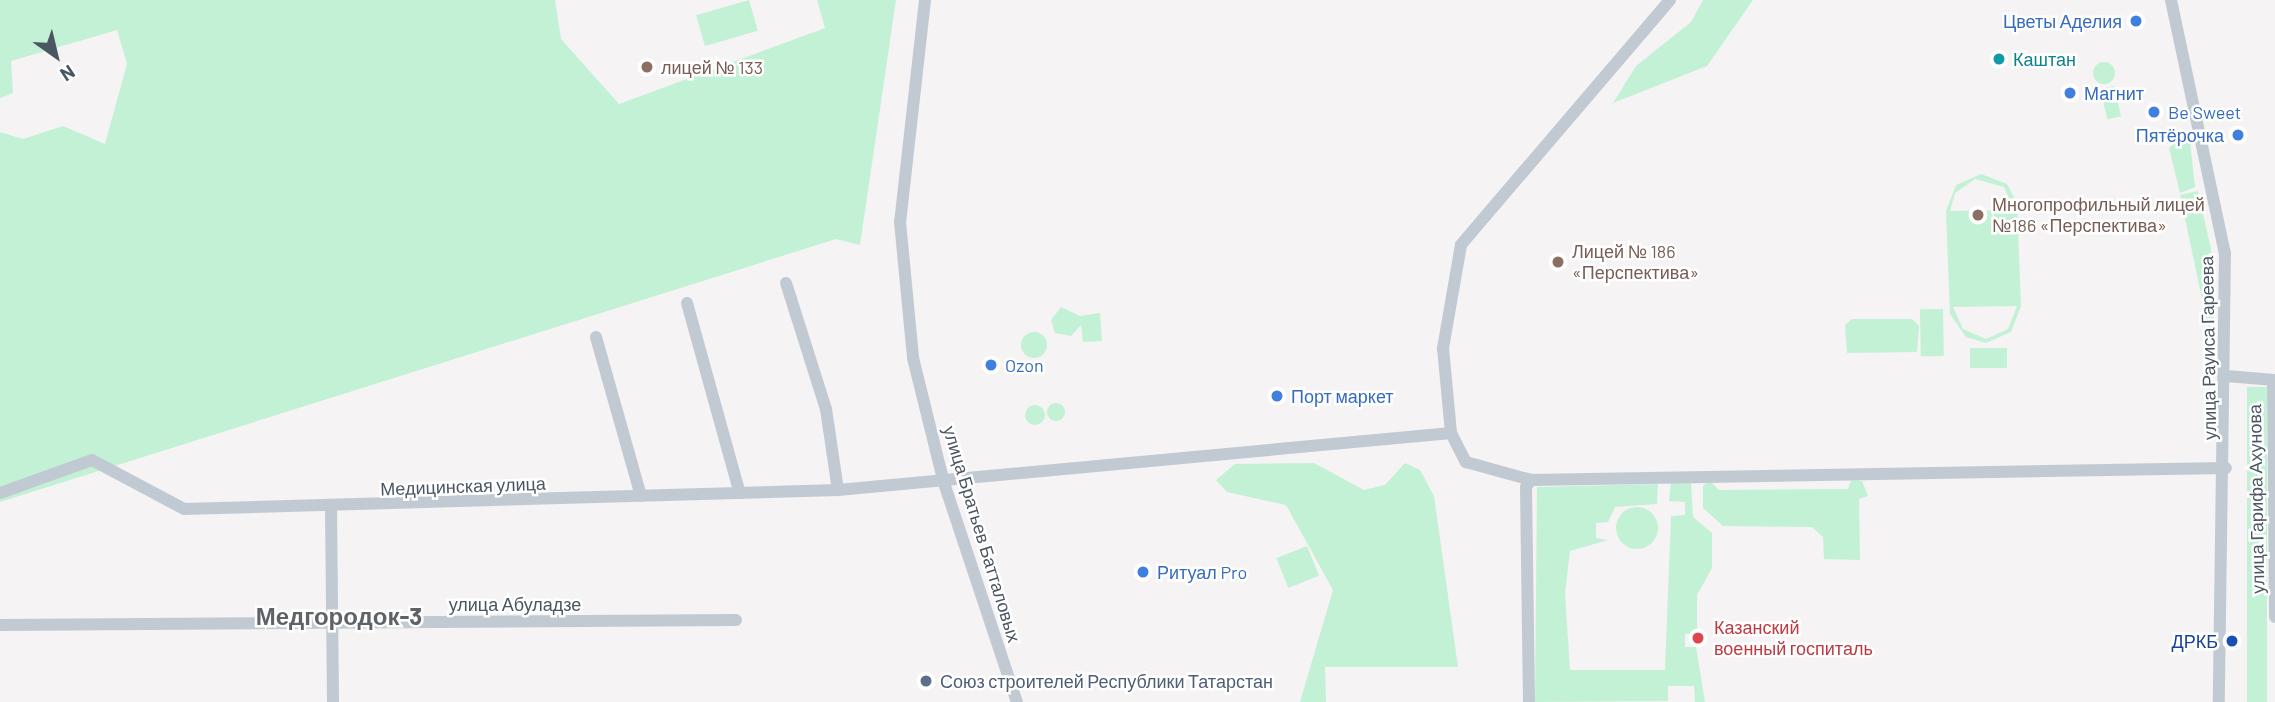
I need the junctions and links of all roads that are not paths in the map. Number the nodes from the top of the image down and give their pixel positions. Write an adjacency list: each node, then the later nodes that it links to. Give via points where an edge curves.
1 (925, 0): 12 (street, улица Братьев Батталовых, via 900,222 913,358)
2 (1670, 0): 9 (street, via 1461,245 1443,348)
3 (2171, 0): 7 (street, улица Рауиса Гареева, via 2225,253)
4 (786, 283): 14 (street, via 826,409)
5 (687, 303): 13 (street)
6 (596, 337): 16 (street)
7 (2226, 376): 8 (street); 10 (street, улица Рауиса Гареева)
8 (2274, 380): 18 (street, улица Гарифа Ахунова)
9 (1451, 433): 11 (street, via 1458,453 1474,468); 12 (street, Медицинская улица)
10 (2226, 468): 11 (street); 25 (street, улица Рауиса Гареева)
11 (1531, 480): 24 (street, via 1526,486)
12 (944, 483): 14 (street, Медицинская улица); 23 (street, улица Братьев Батталовых)
13 (739, 490): 14 (street, Медицинская улица); 16 (street, Медицинская улица)
14 (838, 490)
15 (0, 493): 17 (street, Медицинская улица, via 92,460 184,509)
16 (641, 496): 17 (street, Медицинская улица)
17 (331, 509): 20 (street)
18 (2275, 617)
19 (736, 620): 20 (street, улица Абуладзе)
20 (333, 623): 21 (street, улица Абуладзе); 22 (street)
21 (0, 625)
22 (333, 702)
23 (1017, 702)
24 (1529, 702)
25 (2219, 702)

